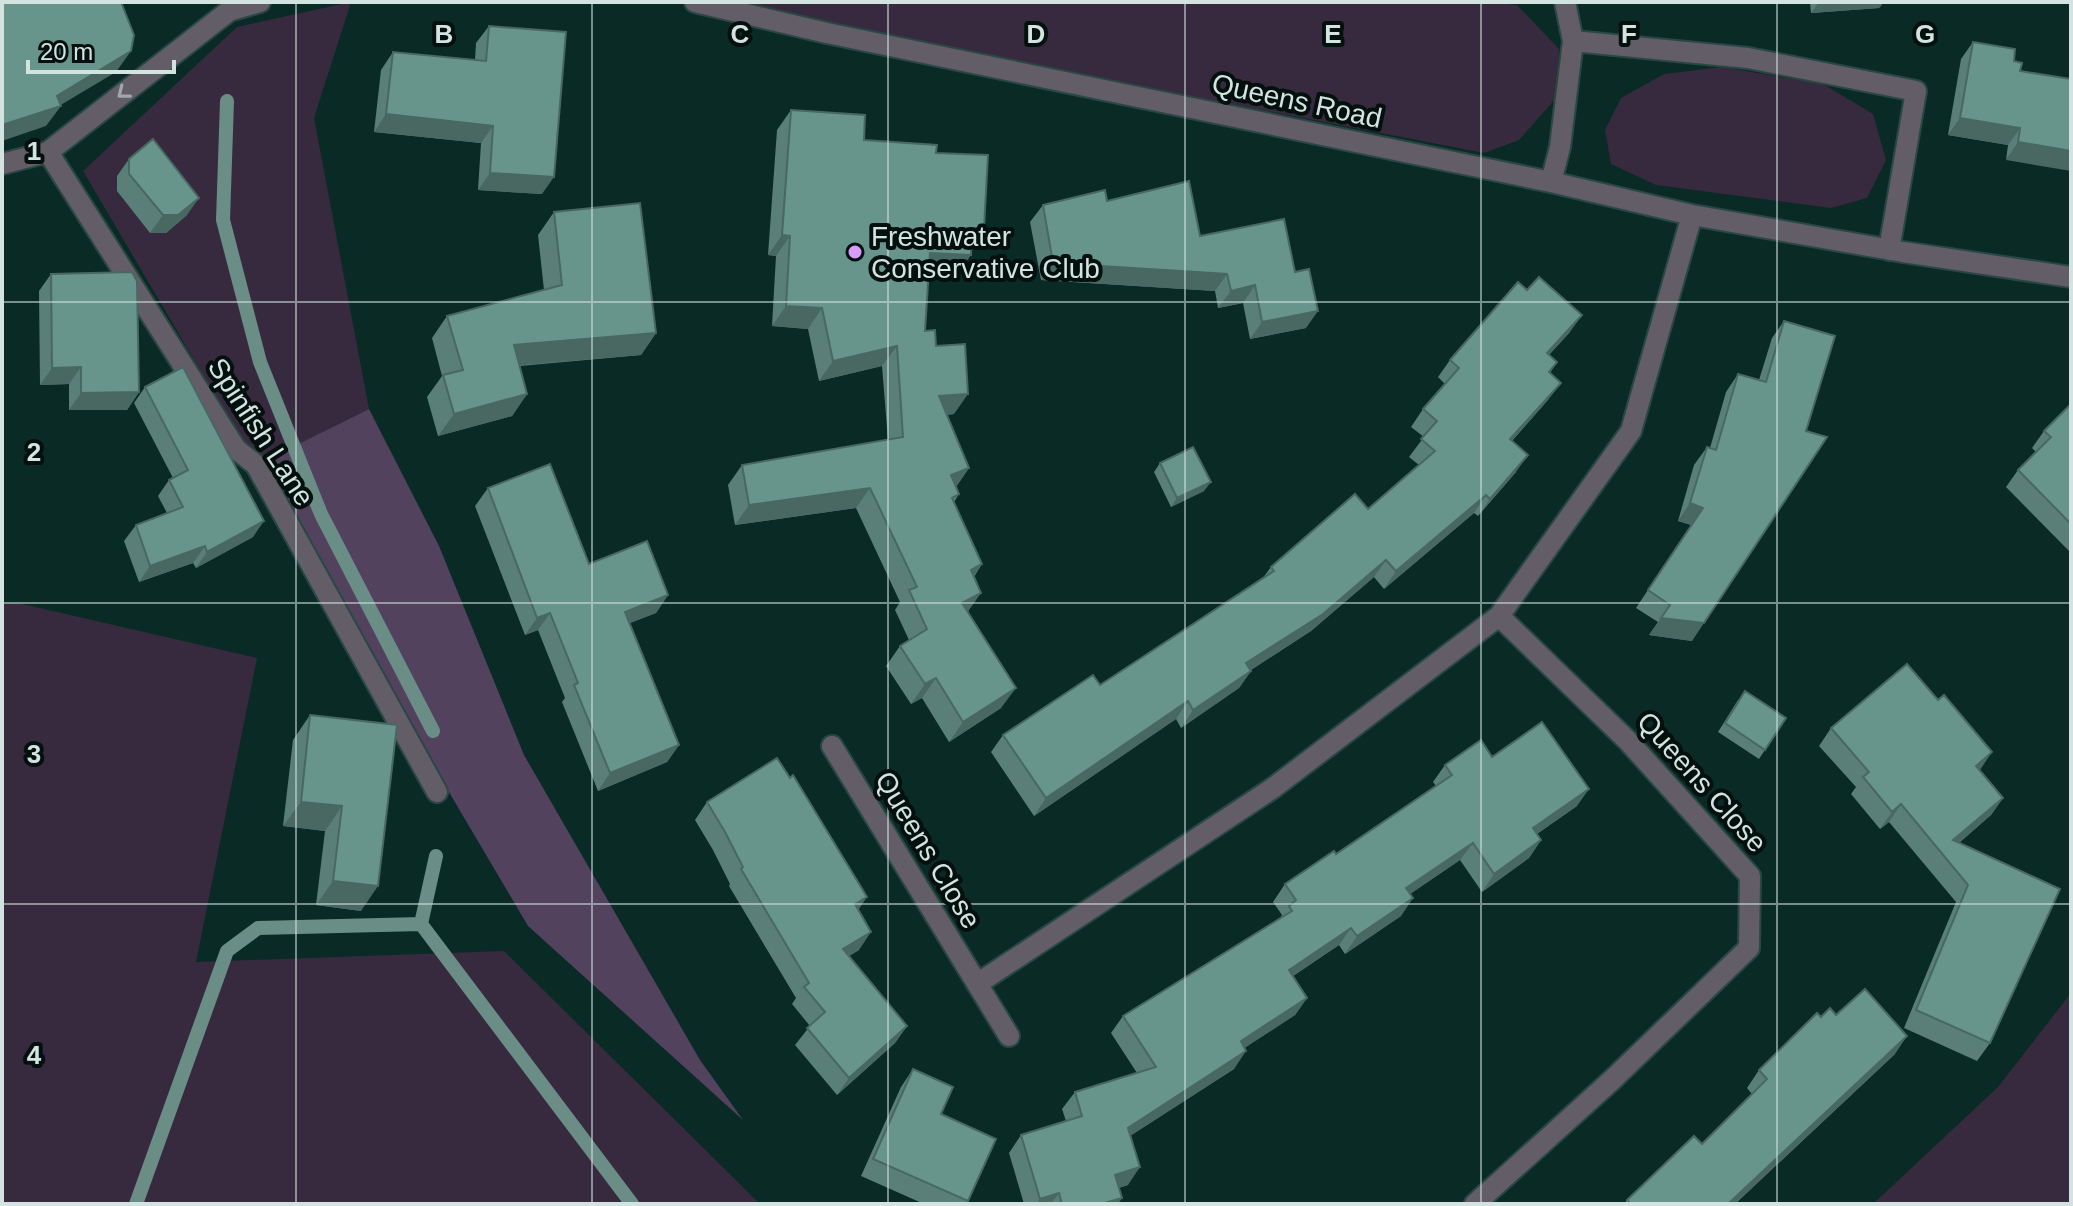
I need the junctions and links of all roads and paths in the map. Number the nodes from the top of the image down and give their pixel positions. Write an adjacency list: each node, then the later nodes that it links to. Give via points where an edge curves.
1 (260, 2): 4 (street)
2 (695, 2): 5 (street, Queens Road)
3 (1565, 2): 6 (street)
4 (226, 6): 7 (street, one-way to 7)
5 (772, 11): 9 (street, Queens Road)
6 (1573, 41): 9 (street); 11 (street, via 1748,58 1916,91)
7 (48, 152): 8 (street); 15 (street, Spinfish Lane, via 236,449 256,465)
8 (2, 164)
9 (1551, 182): 10 (street, Queens Road)
10 (1692, 215): 11 (street, Queens Road); 13 (street, via 1631,431)
11 (1889, 250): 12 (street, Queens Road)
12 (2071, 277)
13 (1499, 616): 16 (street, via 1273,788); 18 (street, Queens Close, via 1628,741 1750,876 1749,948)
14 (832, 746): 16 (street, Queens Close)
15 (437, 792)
16 (977, 984): 17 (street, Queens Close)
17 (1009, 1036)
18 (1475, 1204)

